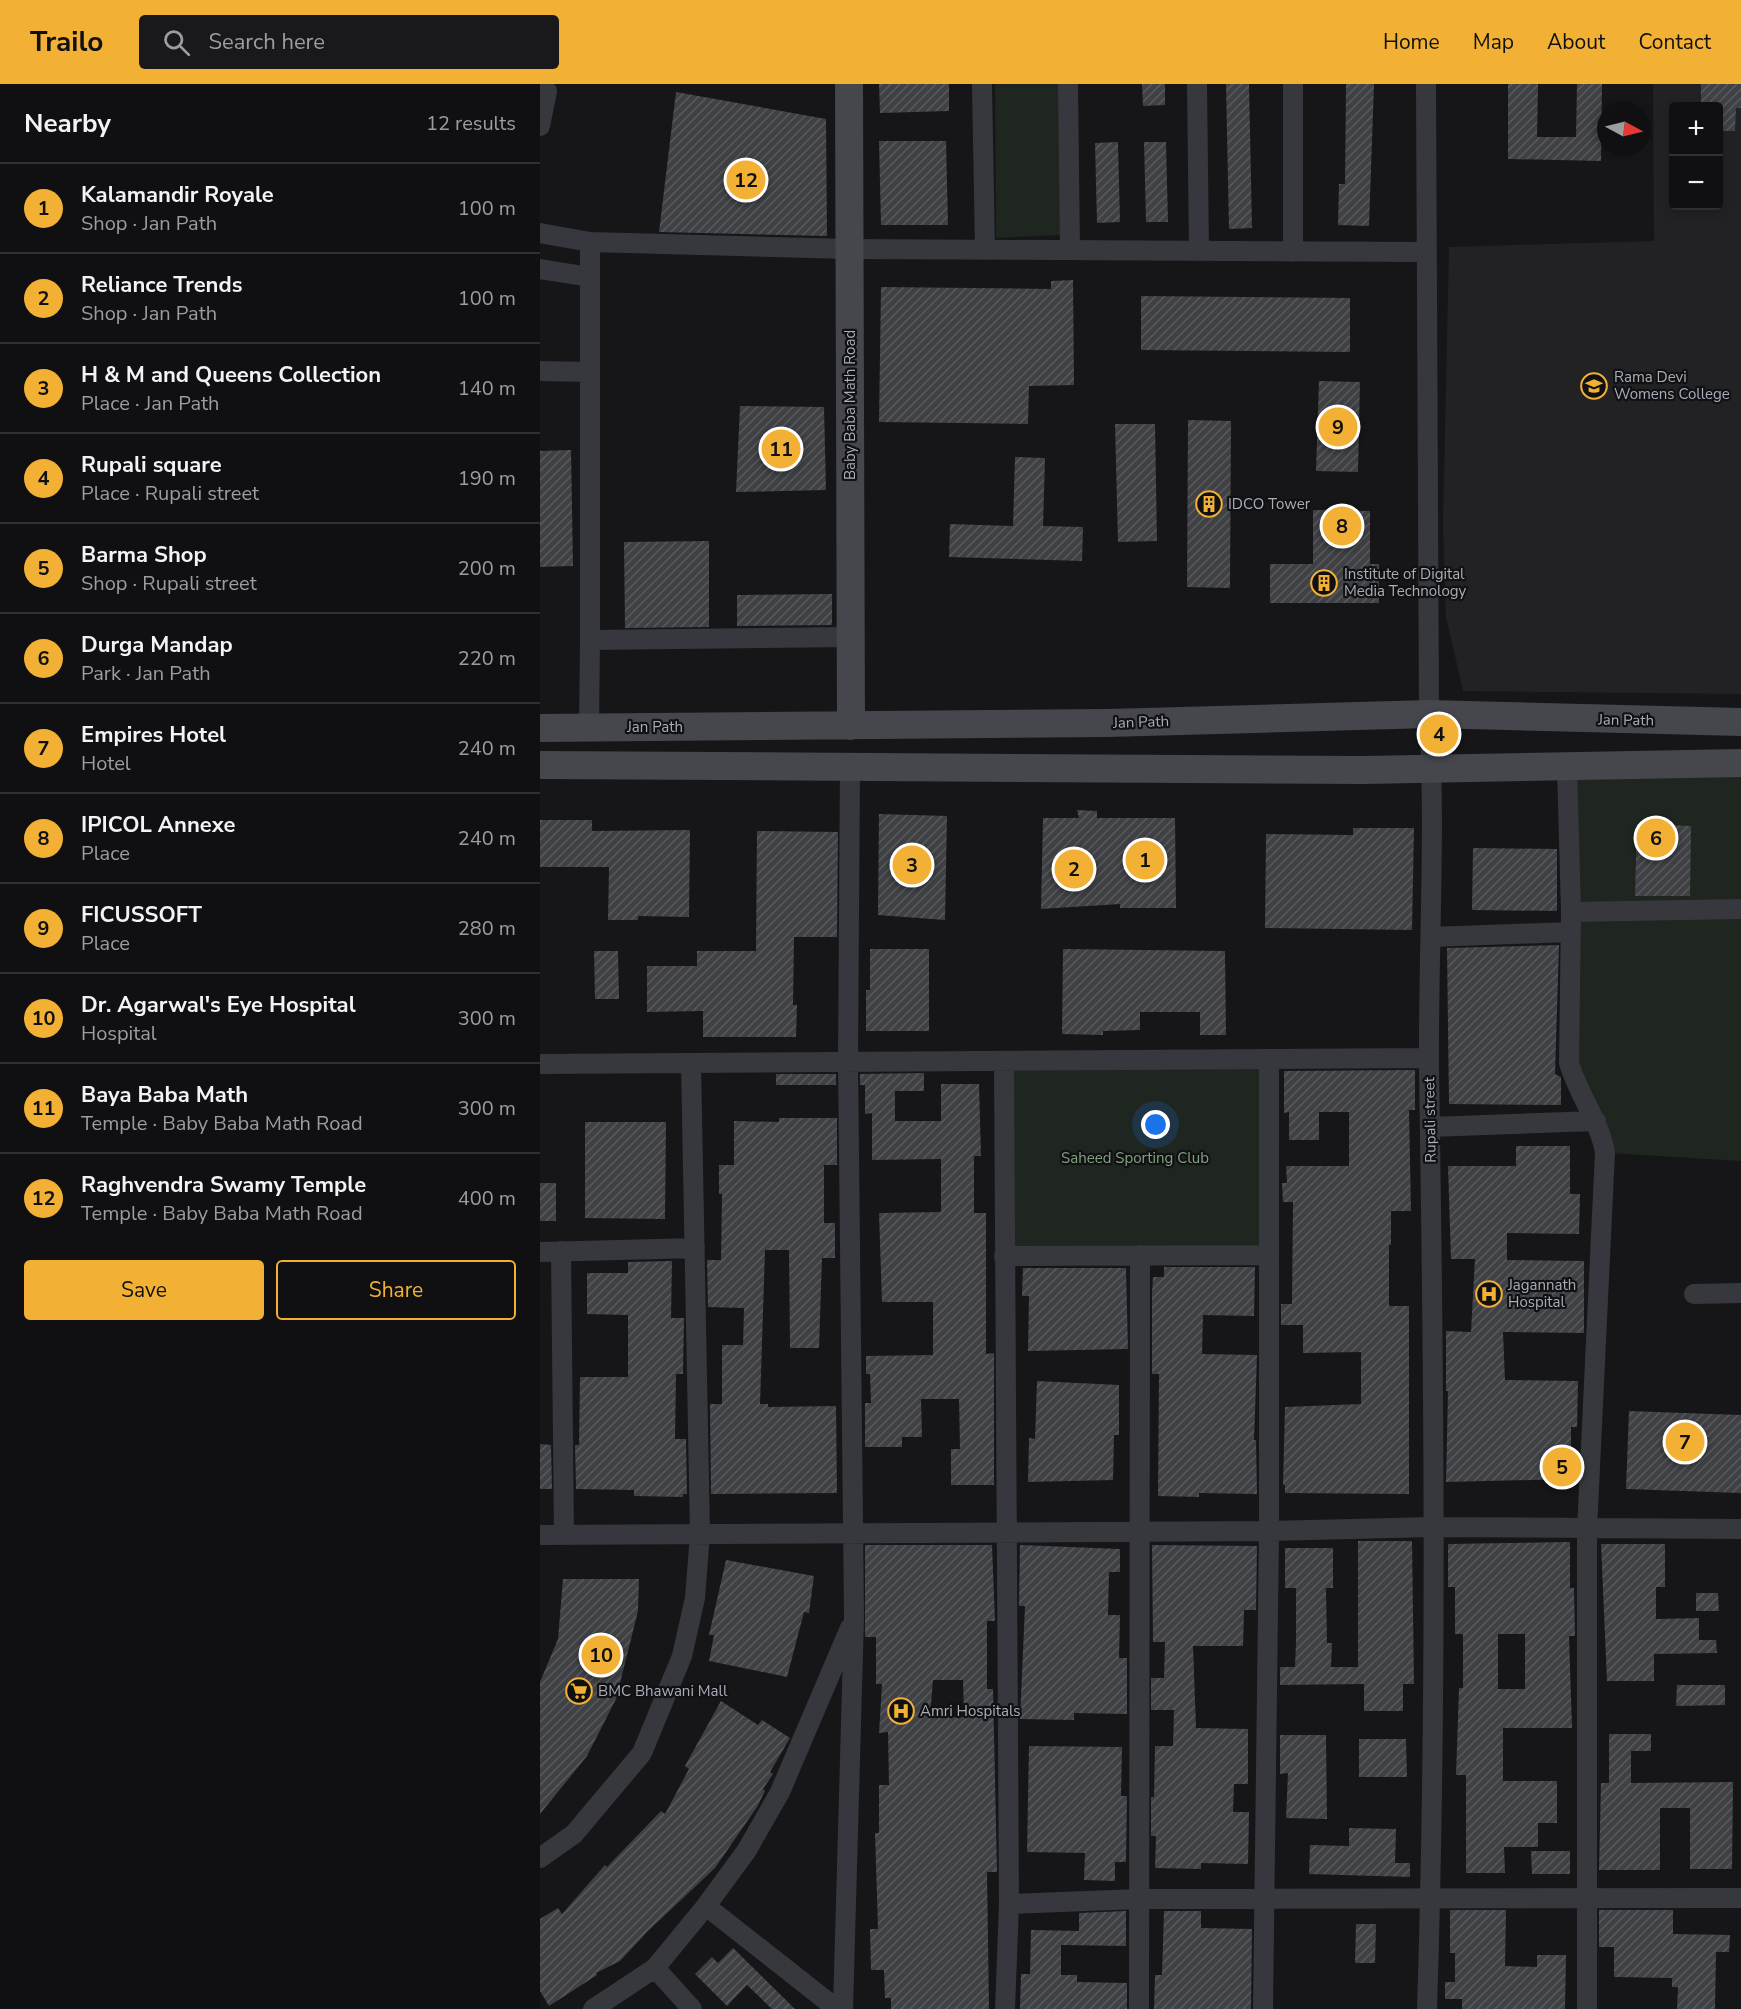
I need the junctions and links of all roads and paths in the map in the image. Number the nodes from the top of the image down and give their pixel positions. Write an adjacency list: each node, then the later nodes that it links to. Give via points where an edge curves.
1 (849, 84): 11 (main road, Baby Baba Math Road)
2 (982, 84): 12 (street)
3 (1068, 84): 13 (street)
4 (1197, 84): 14 (street)
5 (1293, 84): 15 (street)
6 (1426, 84): 16 (street, Rupali street)
7 (540, 85): 8 (street, via 547,91)
8 (540, 126)
9 (540, 233): 10 (street)
10 (590, 242): 11 (street); 18 (street)
11 (850, 249): 12 (street); 21 (main road, Baby Baba Math Road)
12 (984, 250): 13 (street)
13 (1070, 250): 14 (street)
14 (1199, 251): 15 (street)
15 (1293, 252): 16 (street)
16 (1427, 252): 23 (street, Rupali street)
17 (540, 269): 18 (street)
18 (590, 278): 20 (street)
19 (540, 371): 20 (street)
20 (590, 372): 22 (street)
21 (850, 637): 22 (street); 25 (main road, Baby Baba Math Road)
22 (590, 640): 26 (street)
23 (1429, 714): 24 (main road, Jan Path); 25 (main road, Jan Path); 32 (street, Rupali street)
24 (1741, 722)
25 (851, 726): 26 (main road, Jan Path)
26 (589, 727): 27 (main road, Jan Path)
27 (540, 728)
28 (1741, 763): 31 (main road)
29 (540, 765): 30 (main road)
30 (850, 765): 32 (main road); 40 (street)
31 (1568, 768): 32 (main road); 34 (street)
32 (1432, 770): 36 (street, Rupali street)
33 (1741, 909): 34 (street)
34 (1571, 912): 35 (street)
35 (1571, 932): 36 (street); 43 (street, via 1569,1063 1574,1083)
36 (1431, 937): 37 (street, Rupali street)
37 (1429, 1058): 38 (street); 44 (street, Rupali street)
38 (1269, 1059): 39 (street); 48 (street)
39 (1004, 1061): 40 (street); 49 (street)
40 (848, 1062): 41 (street); 59 (street)
41 (691, 1063): 42 (street); 45 (street)
42 (540, 1064)
43 (1596, 1121): 44 (street); 55 (street, via 1605,1152)
44 (1430, 1127): 53 (street, Rupali street)
45 (694, 1248): 46 (street); 62 (street)
46 (561, 1251): 47 (street); 61 (street)
47 (540, 1252)
48 (1269, 1255): 50 (street); 56 (street)
49 (1004, 1256): 50 (street); 57 (street)
50 (1140, 1256): 58 (street)
51 (1741, 1293): 52 (street)
52 (1694, 1294)
53 (1432, 1527): 55 (street); 56 (street); 67 (street, Rupali street)
54 (1741, 1529): 55 (street)
55 (1587, 1530): 68 (street)
56 (1269, 1531): 58 (street); 69 (street)
57 (1008, 1532): 58 (street); 59 (street); 70 (street)
58 (1138, 1532): 66 (street)
59 (852, 1533): 62 (street); 63 (street)
60 (540, 1534): 61 (street)
61 (564, 1534): 62 (street)
62 (700, 1534): 64 (street, via 695,1598 682,1656 642,1753 574,1834)
63 (854, 1617): 71 (street, via 780,1792 747,1850); 76 (street)
64 (540, 1858)
65 (1741, 1898): 68 (street)
66 (1139, 1899): 69 (street); 70 (street); 78 (street)
67 (1430, 1899): 68 (street); 69 (street); 80 (street, Rupali street)
68 (1586, 1899): 81 (street)
69 (1265, 1900): 79 (street)
70 (1009, 1904): 77 (street)
71 (706, 1906): 72 (street); 75 (street)
72 (655, 1968): 73 (street); 74 (street)
73 (593, 2009)
74 (692, 2009)
75 (837, 2009)
76 (843, 2009)
77 (1005, 2009)
78 (1139, 2009)
79 (1263, 2009)
80 (1426, 2009)
81 (1587, 2009)

